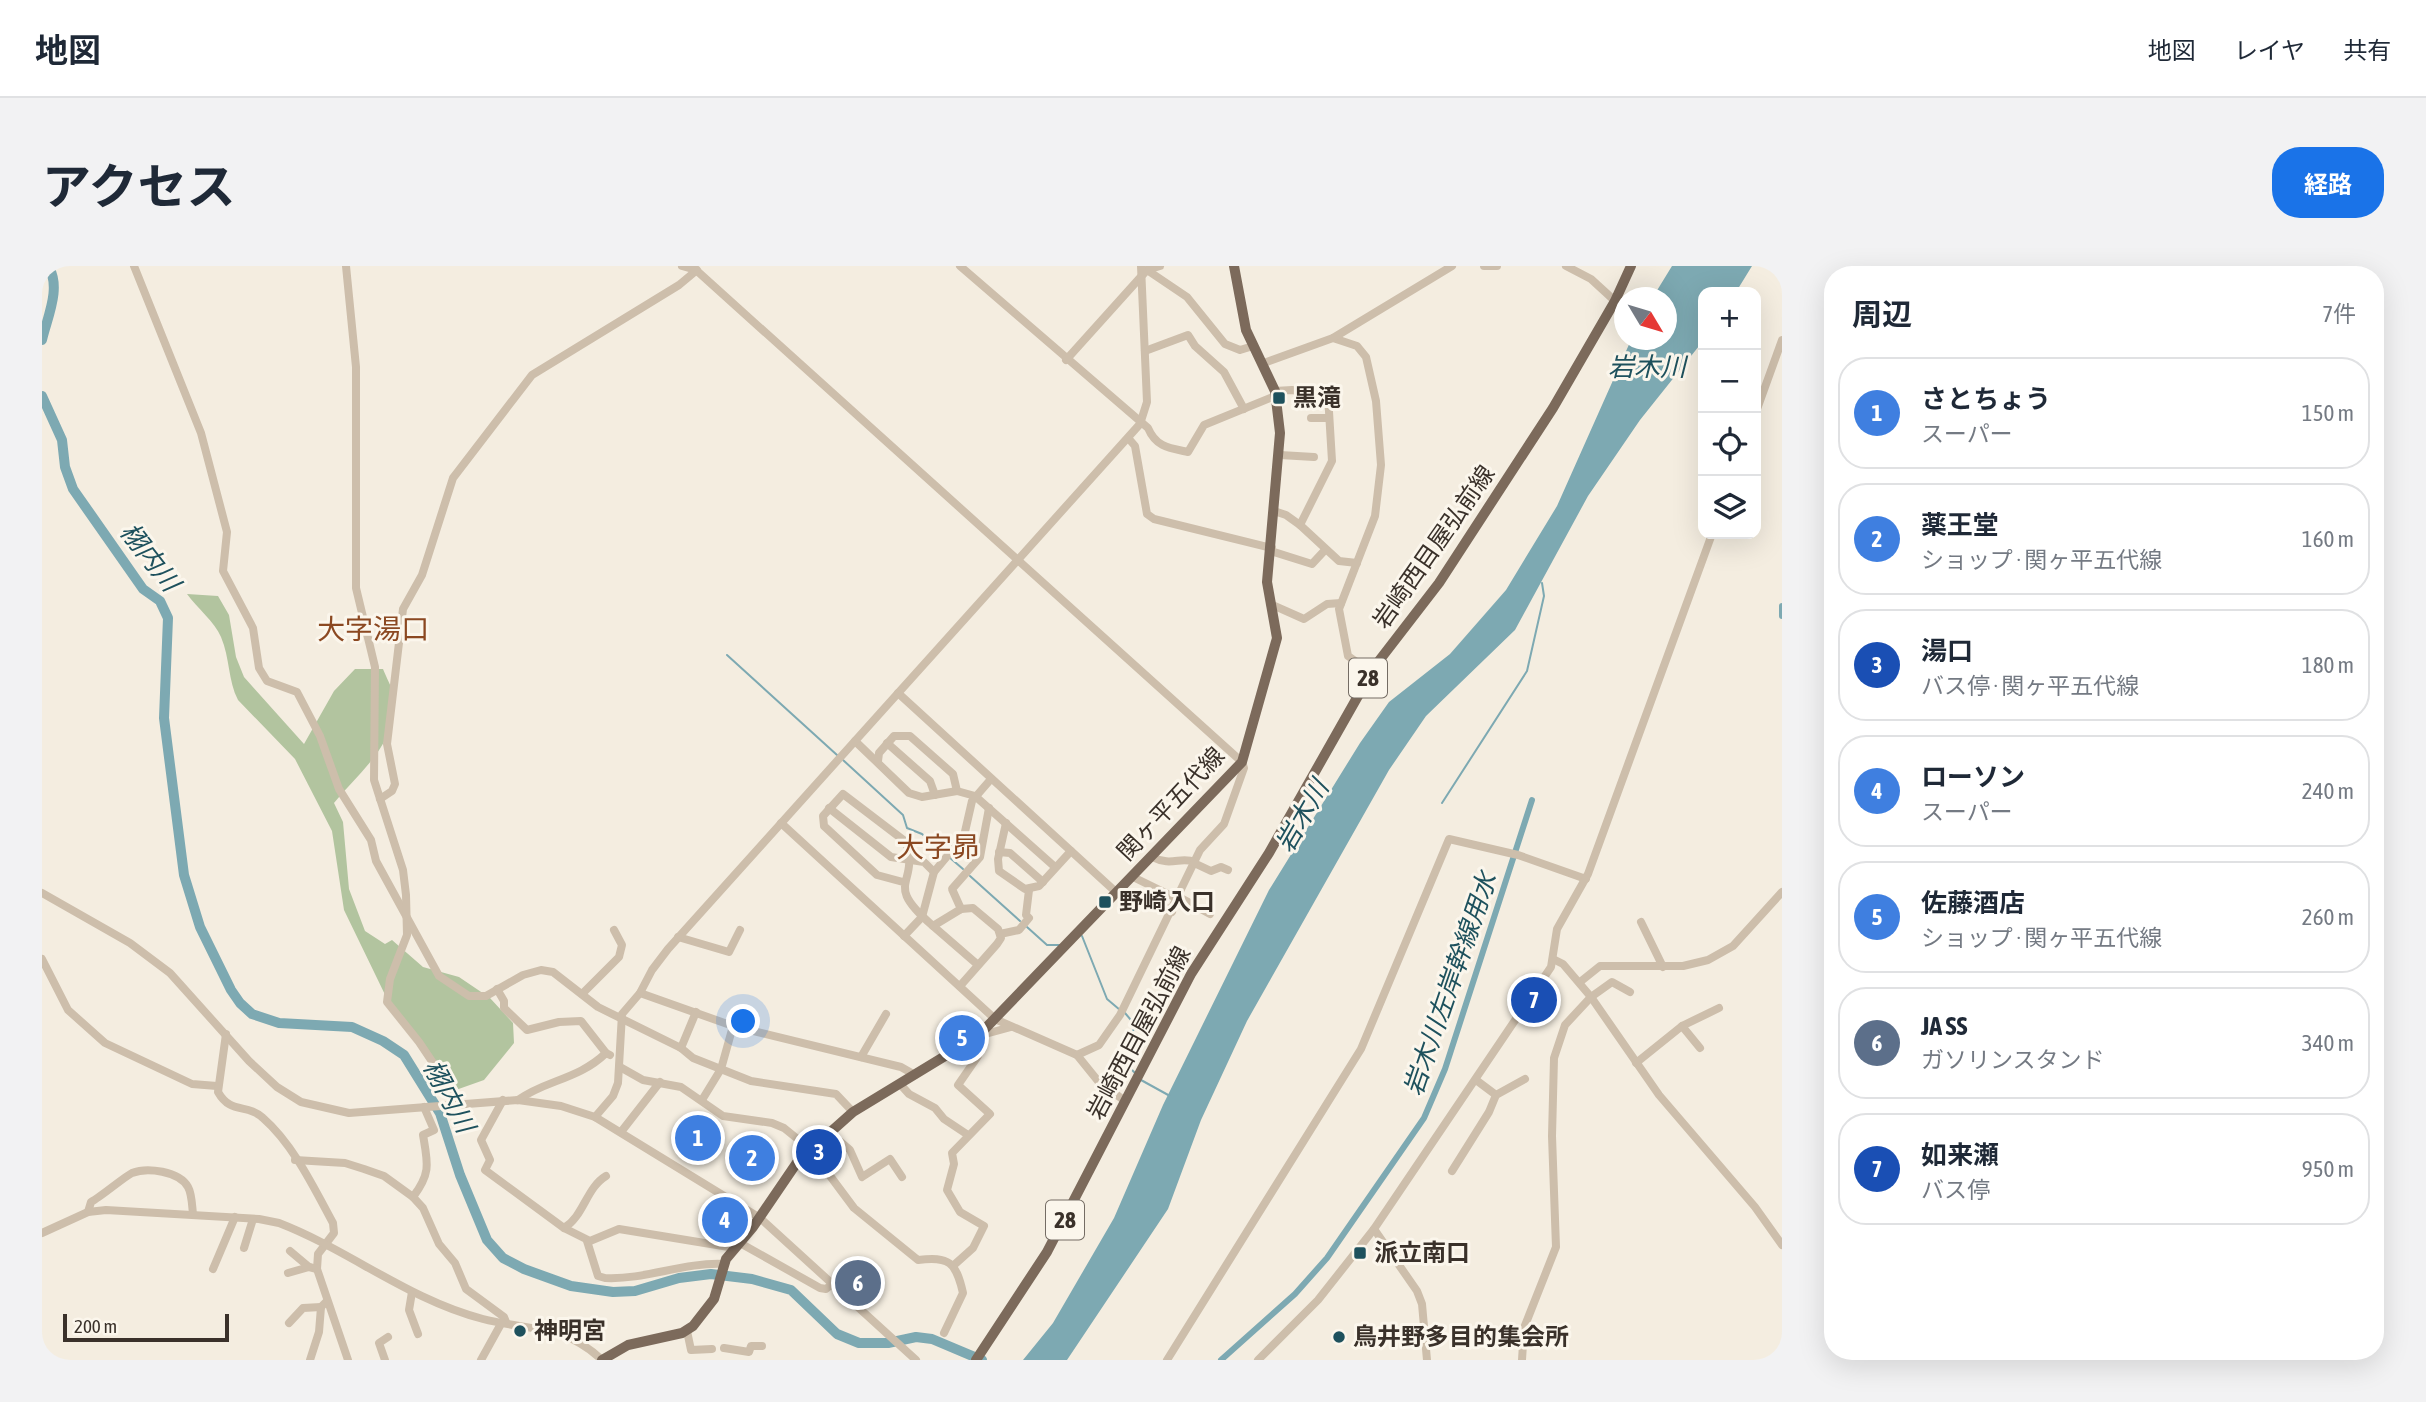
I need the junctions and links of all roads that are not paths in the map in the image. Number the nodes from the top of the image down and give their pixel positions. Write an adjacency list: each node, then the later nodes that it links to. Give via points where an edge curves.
1 (134, 266): 79 (street, via 201,433 227,532 223,571 253,628 259,668 267,681 297,692 320,736 339,789 371,840 376,861)
2 (349, 266): 51 (street, via 356,367 356,588 375,667 372,738)
3 (682, 266): 12 (street)
4 (960, 266): 21 (street)
5 (1160, 266): 13 (street)
6 (1234, 266): 19 (main road, 関ヶ平五代線)
7 (1452, 266): 17 (street)
8 (1484, 266): 9 (street)
9 (1497, 266)
10 (1566, 266): 15 (street, via 1591,279)
11 (1631, 266): 14 (main road, 岩崎西目屋弘前線 / 28)
12 (698, 268): 37 (street); 51 (street, via 679,285 532,375 460,465 422,575 403,609 387,744 395,784)
13 (1143, 270): 19 (street, via 1187,297 1225,344 1240,350); 20 (street); 21 (street)
14 (1621, 287)
15 (1614, 300)
16 (1614, 303): 41 (main road, 岩崎西目屋弘前線 / 28, via 1489,508)
17 (1333, 338): 22 (street); 38 (street, via 1357,346 1366,357 1376,401 1381,465 1375,516)
18 (1782, 340): 24 (street)
19 (1253, 346): 22 (main road, 関ヶ平五代線)
20 (1145, 351): 25 (street, via 1188,335 1224,372); 28 (street, via 1147,402)
21 (1066, 360): 28 (street)
22 (1264, 363): 23 (main road, 関ヶ平五代線)
23 (1275, 394): 25 (street); 27 (street, via 1292,390 1328,395); 30 (main road, 関ヶ平五代線)
24 (1761, 398)
25 (1244, 409): 28 (street, via 1204,425 1188,453 1160,446)
26 (1311, 418): 27 (street)
27 (1329, 418): 33 (street, via 1332,461)
28 (1140, 424): 29 (street)
29 (1129, 439): 35 (street, via 1135,446 1147,514); 37 (street)
30 (1279, 455): 31 (street); 32 (main road, 関ヶ平五代線)
31 (1314, 457)
32 (1273, 511): 33 (street); 35 (main road, 関ヶ平五代線)
33 (1300, 525): 36 (street)
34 (1710, 539): 66 (street)
35 (1271, 549): 36 (street, via 1312,564); 40 (main road, 関ヶ平五代線)
36 (1325, 550): 38 (street, via 1339,561)
37 (1018, 560): 42 (street); 46 (street)
38 (1357, 563): 39 (street)
39 (1340, 603): 40 (street, via 1327,604 1304,619); 41 (street, via 1348,656)
40 (1270, 604): 46 (main road, 関ヶ平五代線, via 1278,638)
41 (1375, 666): 127 (main road, 岩崎西目屋弘前線 / 28, via 1269,853 1191,974)
42 (898, 693): 43 (street); 47 (street)
43 (855, 741): 45 (street); 54 (street)
44 (887, 743): 45 (street); 48 (street, via 899,734 910,736 953,774); 49 (street, via 930,781)
45 (878, 761): 49 (street, via 909,793)
46 (1242, 762): 59 (main road, 関ヶ平五代線); 61 (street, via 1244,768 1224,824)
47 (991, 779): 50 (street); 56 (street)
48 (957, 791): 49 (street); 50 (street)
49 (935, 795)
50 (975, 796): 53 (street); 64 (street, via 964,836)
51 (380, 799): 79 (street, via 403,870)
52 (829, 808): 60 (street, via 891,857); 60 (street, via 843,794 906,842); 67 (street, via 822,821 827,831 877,875)
53 (989, 808): 55 (street); 58 (street)
54 (781, 823): 85 (street); 86 (street)
55 (1006, 823): 57 (street); 62 (street)
56 (1071, 851): 62 (street); 72 (street)
57 (998, 856): 58 (street); 68 (street, via 1010,853); 69 (street, via 1002,873)
58 (980, 857): 75 (street, via 953,889)
59 (1152, 857): 61 (street, via 1168,863); 65 (main road, 関ヶ平五代線)
60 (909, 860): 64 (street, via 924,862); 67 (street)
61 (1195, 862): 63 (street, via 1211,871); 73 (street)
62 (1055, 867): 68 (street)
63 (1228, 870)
64 (934, 872): 78 (street)
65 (1133, 877): 72 (main road, 関ヶ平五代線); 73 (street)
66 (1586, 879): 88 (street, via 1561,920); 180 (street, via 1513,854 1449,839 1361,1049)
67 (904, 882): 78 (street, via 906,900)
68 (1043, 882): 69 (street)
69 (1029, 890): 84 (street, via 1029,918)
70 (1782, 892): 90 (street, via 1733,946 1697,964)
71 (42, 893): 106 (street, via 152,958)
72 (1117, 893): 102 (main road, 関ヶ平五代線)
73 (1178, 898): 76 (street); 77 (street)
74 (1144, 900): 76 (street, via 1157,901)
75 (961, 909): 81 (street); 84 (street, via 973,908)
76 (1172, 912): 111 (street, via 1122,1011 1098,1045)
77 (1209, 914)
78 (922, 917): 81 (street); 85 (street)
79 (408, 919): 93 (street, via 439,976 469,996 486,996); 128 (street, via 387,1002)
80 (1641, 922): 90 (street)
81 (933, 926): 89 (street)
82 (614, 930): 96 (street, via 622,945 620,957)
83 (740, 930): 86 (street, via 729,952)
84 (1000, 934): 89 (street, via 998,944)
85 (904, 936): 92 (street)
86 (678, 937): 95 (street)
87 (42, 959): 122 (street, via 68,1010 106,1043 192,1084)
88 (1553, 959): 91 (street); 119 (street)
89 (978, 965): 92 (street)
90 (1663, 967): 91 (street, via 1600,966)
91 (1580, 982): 97 (street)
92 (960, 986): 102 (street)
93 (497, 989): 96 (street, via 541,970 553,972); 110 (street, via 504,1008 527,1030 581,1021)
94 (1630, 992): 97 (street, via 1612,982)
95 (640, 993): 99 (street); 101 (street)
96 (582, 995): 101 (street)
97 (1591, 997): 114 (street); 183 (street, via 1565,1025 1554,1058 1556,1247 1524,1328)
98 (1719, 1008): 104 (street)
99 (696, 1012): 103 (street); 108 (street)
100 (886, 1014): 113 (street)
101 (621, 1018): 108 (street); 112 (street)
102 (996, 1018): 105 (street); 107 (main road, 関ヶ平五代線)
103 (733, 1026): 113 (street); 116 (street)
104 (1682, 1026): 109 (street); 114 (street)
105 (1010, 1027): 107 (street); 111 (street)
106 (226, 1034): 122 (street); 129 (street, via 277,1087 314,1107 349,1113)
107 (973, 1040): 117 (main road, 関ヶ平五代線); 134 (street, via 978,1056 958,1085 990,1114)
108 (681, 1048): 116 (street)
109 (1700, 1048)
110 (606, 1053): 112 (street); 125 (street, via 590,1066)
111 (1077, 1055): 127 (street, via 1098,1080)
112 (618, 1057): 115 (street)
113 (861, 1057): 117 (street)
114 (1636, 1063): 150 (street)
115 (620, 1067): 120 (street, via 643,1080); 131 (street, via 612,1096)
116 (721, 1069): 126 (street); 130 (street, via 751,1081 836,1094)
117 (915, 1075): 121 (main road, 関ヶ平五代線)
118 (1525, 1079): 123 (street)
119 (1476, 1080): 123 (street); 147 (street)
120 (660, 1082): 126 (street, via 681,1087); 133 (street)
121 (900, 1084): 130 (main road, 関ヶ平五代線); 134 (street)
122 (217, 1086): 136 (street, via 230,1107 261,1115)
123 (1496, 1095): 137 (street)
124 (503, 1100): 125 (street); 128 (street); 146 (street, via 483,1132 481,1140 490,1160 485,1170)
125 (518, 1100): 131 (street)
126 (702, 1100): 135 (street, via 723,1116 784,1128)
127 (1125, 1101): 173 (main road, 岩崎西目屋弘前線 / 28, via 1057,1235)
128 (460, 1103): 129 (street)
129 (427, 1107): 140 (street, via 434,1130 423,1135 427,1177)
130 (853, 1111): 132 (main road, 関ヶ平五代線)
131 (595, 1117): 133 (street)
132 (828, 1131): 135 (main road, 関ヶ平五代線); 139 (street, via 850,1150 862,1177 890,1159)
133 (621, 1132): 144 (street)
134 (968, 1136): 156 (street, via 952,1153 947,1190 960,1212 984,1226 973,1248)
135 (810, 1149): 144 (main road, 関ヶ平五代線, via 788,1172); 156 (street, via 854,1208 918,1259 941,1257)
136 (295, 1160): 140 (street, via 345,1163 384,1177); 151 (street, via 333,1223 334,1233)
137 (1452, 1171)
138 (606, 1176): 146 (street, via 575,1221)
139 (902, 1177)
140 (413, 1197): 163 (street, via 466,1289 504,1317)
141 (89, 1212): 142 (street); 142 (street, via 91,1202 130,1174 148,1170 182,1180 188,1186); 148 (street)
142 (193, 1214): 143 (street)
143 (234, 1217): 145 (street); 158 (street)
144 (760, 1218): 152 (main road, 関ヶ平五代線); 160 (street)
145 (253, 1219): 151 (street, via 293,1229); 153 (street)
146 (564, 1228): 149 (street)
147 (1374, 1229): 181 (street, via 1318,1300); 182 (street, via 1417,1291)
148 (42, 1233)
149 (587, 1241): 152 (street, via 619,1229); 155 (street, via 598,1276 605,1278 653,1274 692,1264)
150 (1782, 1245)
151 (323, 1246): 157 (street); 161 (street)
152 (738, 1246): 155 (main road, 関ヶ平五代線); 160 (street, via 820,1288)
153 (244, 1248)
154 (290, 1251): 157 (street)
155 (724, 1265): 165 (main road, 関ヶ平五代線, via 710,1306)
156 (954, 1265): 166 (street, via 963,1293)
157 (313, 1268): 159 (street); 162 (street)
158 (213, 1269)
159 (288, 1273)
160 (832, 1284): 179 (street)
161 (412, 1292): 163 (street); 167 (street, via 410,1310)
162 (324, 1305): 164 (street, via 303,1308); 174 (street); 175 (street)
163 (504, 1322): 177 (street); 178 (street, via 566,1335)
164 (289, 1323)
165 (687, 1331): 171 (street, via 691,1350); 178 (main road, via 628,1345)
166 (944, 1333)
167 (418, 1334)
168 (388, 1337): 176 (street, via 379,1343)
169 (762, 1346): 172 (street, via 751,1346)
170 (724, 1348): 172 (street)
171 (712, 1349)
172 (748, 1356)
173 (979, 1356)
174 (310, 1360)
175 (348, 1360)
176 (385, 1360)
177 (481, 1360)
178 (602, 1360)
179 (916, 1360)
180 (1167, 1360)
181 (1258, 1360)
182 (1426, 1360)
183 (1522, 1360)

